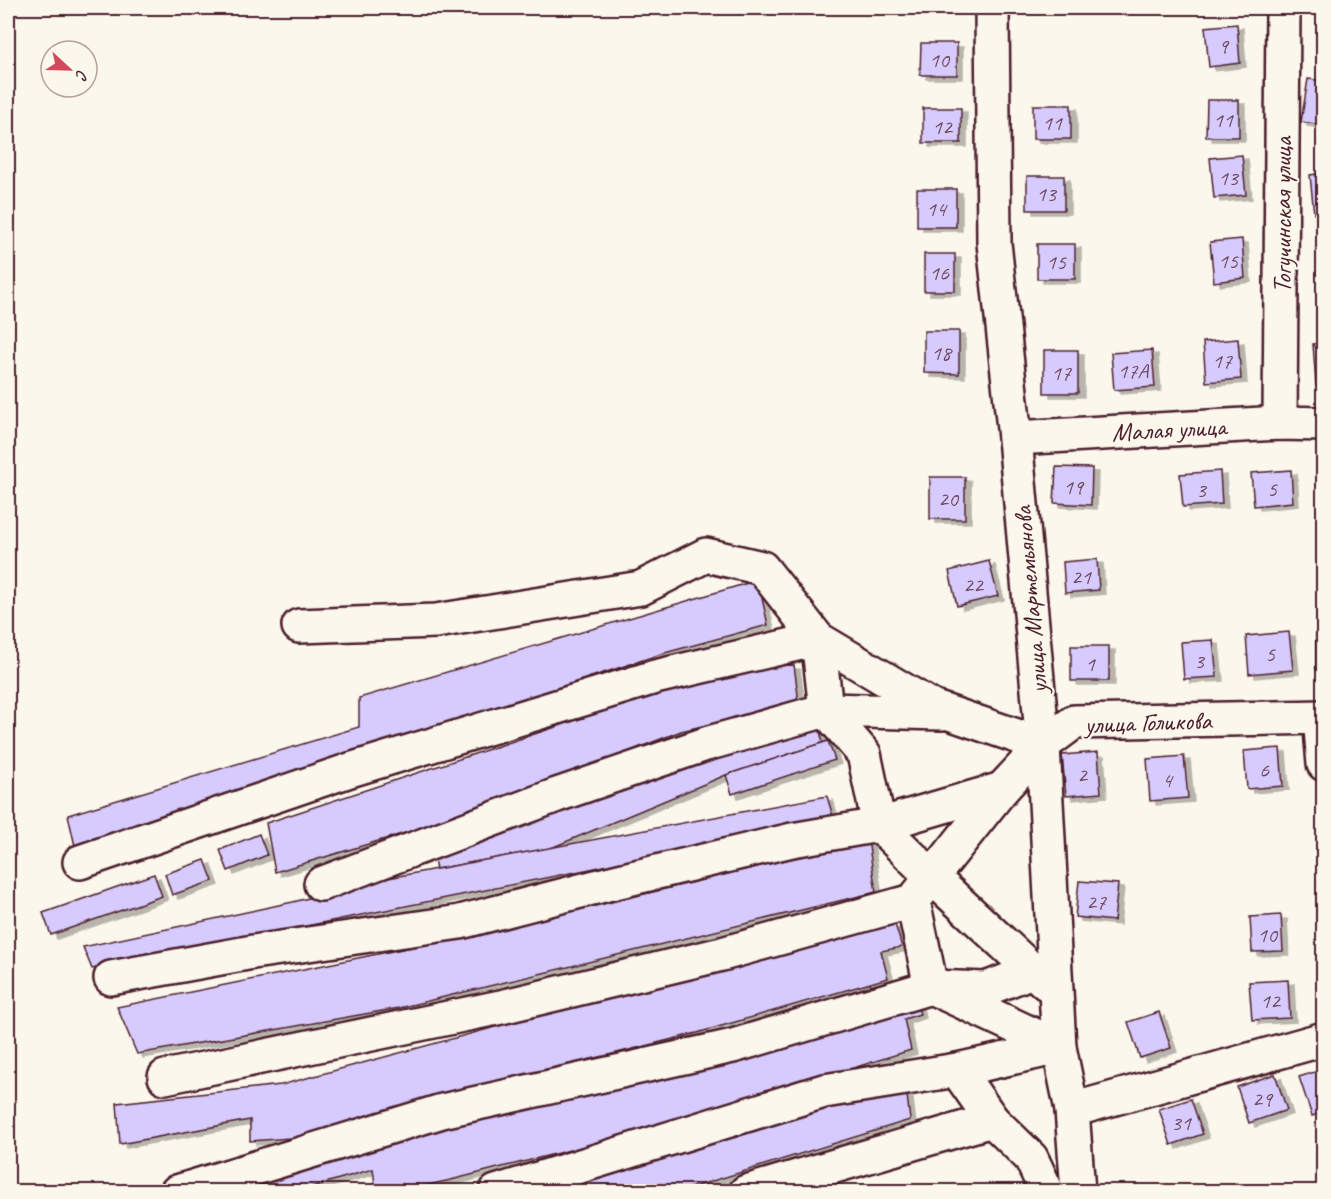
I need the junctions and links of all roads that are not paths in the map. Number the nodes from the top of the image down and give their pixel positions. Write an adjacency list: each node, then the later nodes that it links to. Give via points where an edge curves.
1 (992, 8): 5 (street, улица Мартемьянова, via 994,243)
2 (1283, 8): 3 (street, Тогучинская улица)
3 (1280, 423): 4 (street, Малая улица); 5 (street, Малая улица)
4 (1323, 424)
5 (1015, 438): 11 (street, улица Мартемьянова)
6 (298, 626): 7 (street, via 436,621 641,588 706,555 762,568)
7 (818, 639): 8 (street); 9 (street, via 932,707); 15 (street, via 656,677 497,725 350,770)
8 (826, 710): 9 (street); 14 (street, via 864,754); 16 (street, via 706,744 589,784)
9 (953, 714): 11 (street)
10 (1322, 717): 11 (street, улица Голикова, via 1074,722); 12 (street)
11 (1043, 745): 13 (street, улица Голикова); 21 (street, улица Мартемьянова)
12 (1323, 764)
13 (1002, 789): 14 (street); 17 (street, улица Голикова)
14 (879, 825): 17 (street); 19 (street, via 781,843 460,922 253,951)
15 (80, 862)
16 (321, 884)
17 (923, 889): 18 (street); 20 (street); 25 (street, via 722,954 501,1007)
18 (1032, 971): 20 (street, via 986,989); 21 (street)
19 (111, 978)
20 (931, 987): 23 (street); 28 (street, via 733,1046 442,1112)
21 (1057, 994): 23 (street, улица Мартемьянова)
22 (1323, 1039): 26 (street)
23 (1059, 1047): 24 (street); 26 (street, улица Мартемьянова)
24 (957, 1070): 27 (street); 29 (street, via 824,1091)
25 (165, 1077)
26 (1072, 1110): 31 (street, улица Мартемьянова)
27 (992, 1120): 30 (street); 31 (street, via 1031,1158)
28 (177, 1191)
29 (496, 1191)
30 (746, 1191)
31 (1053, 1191)

